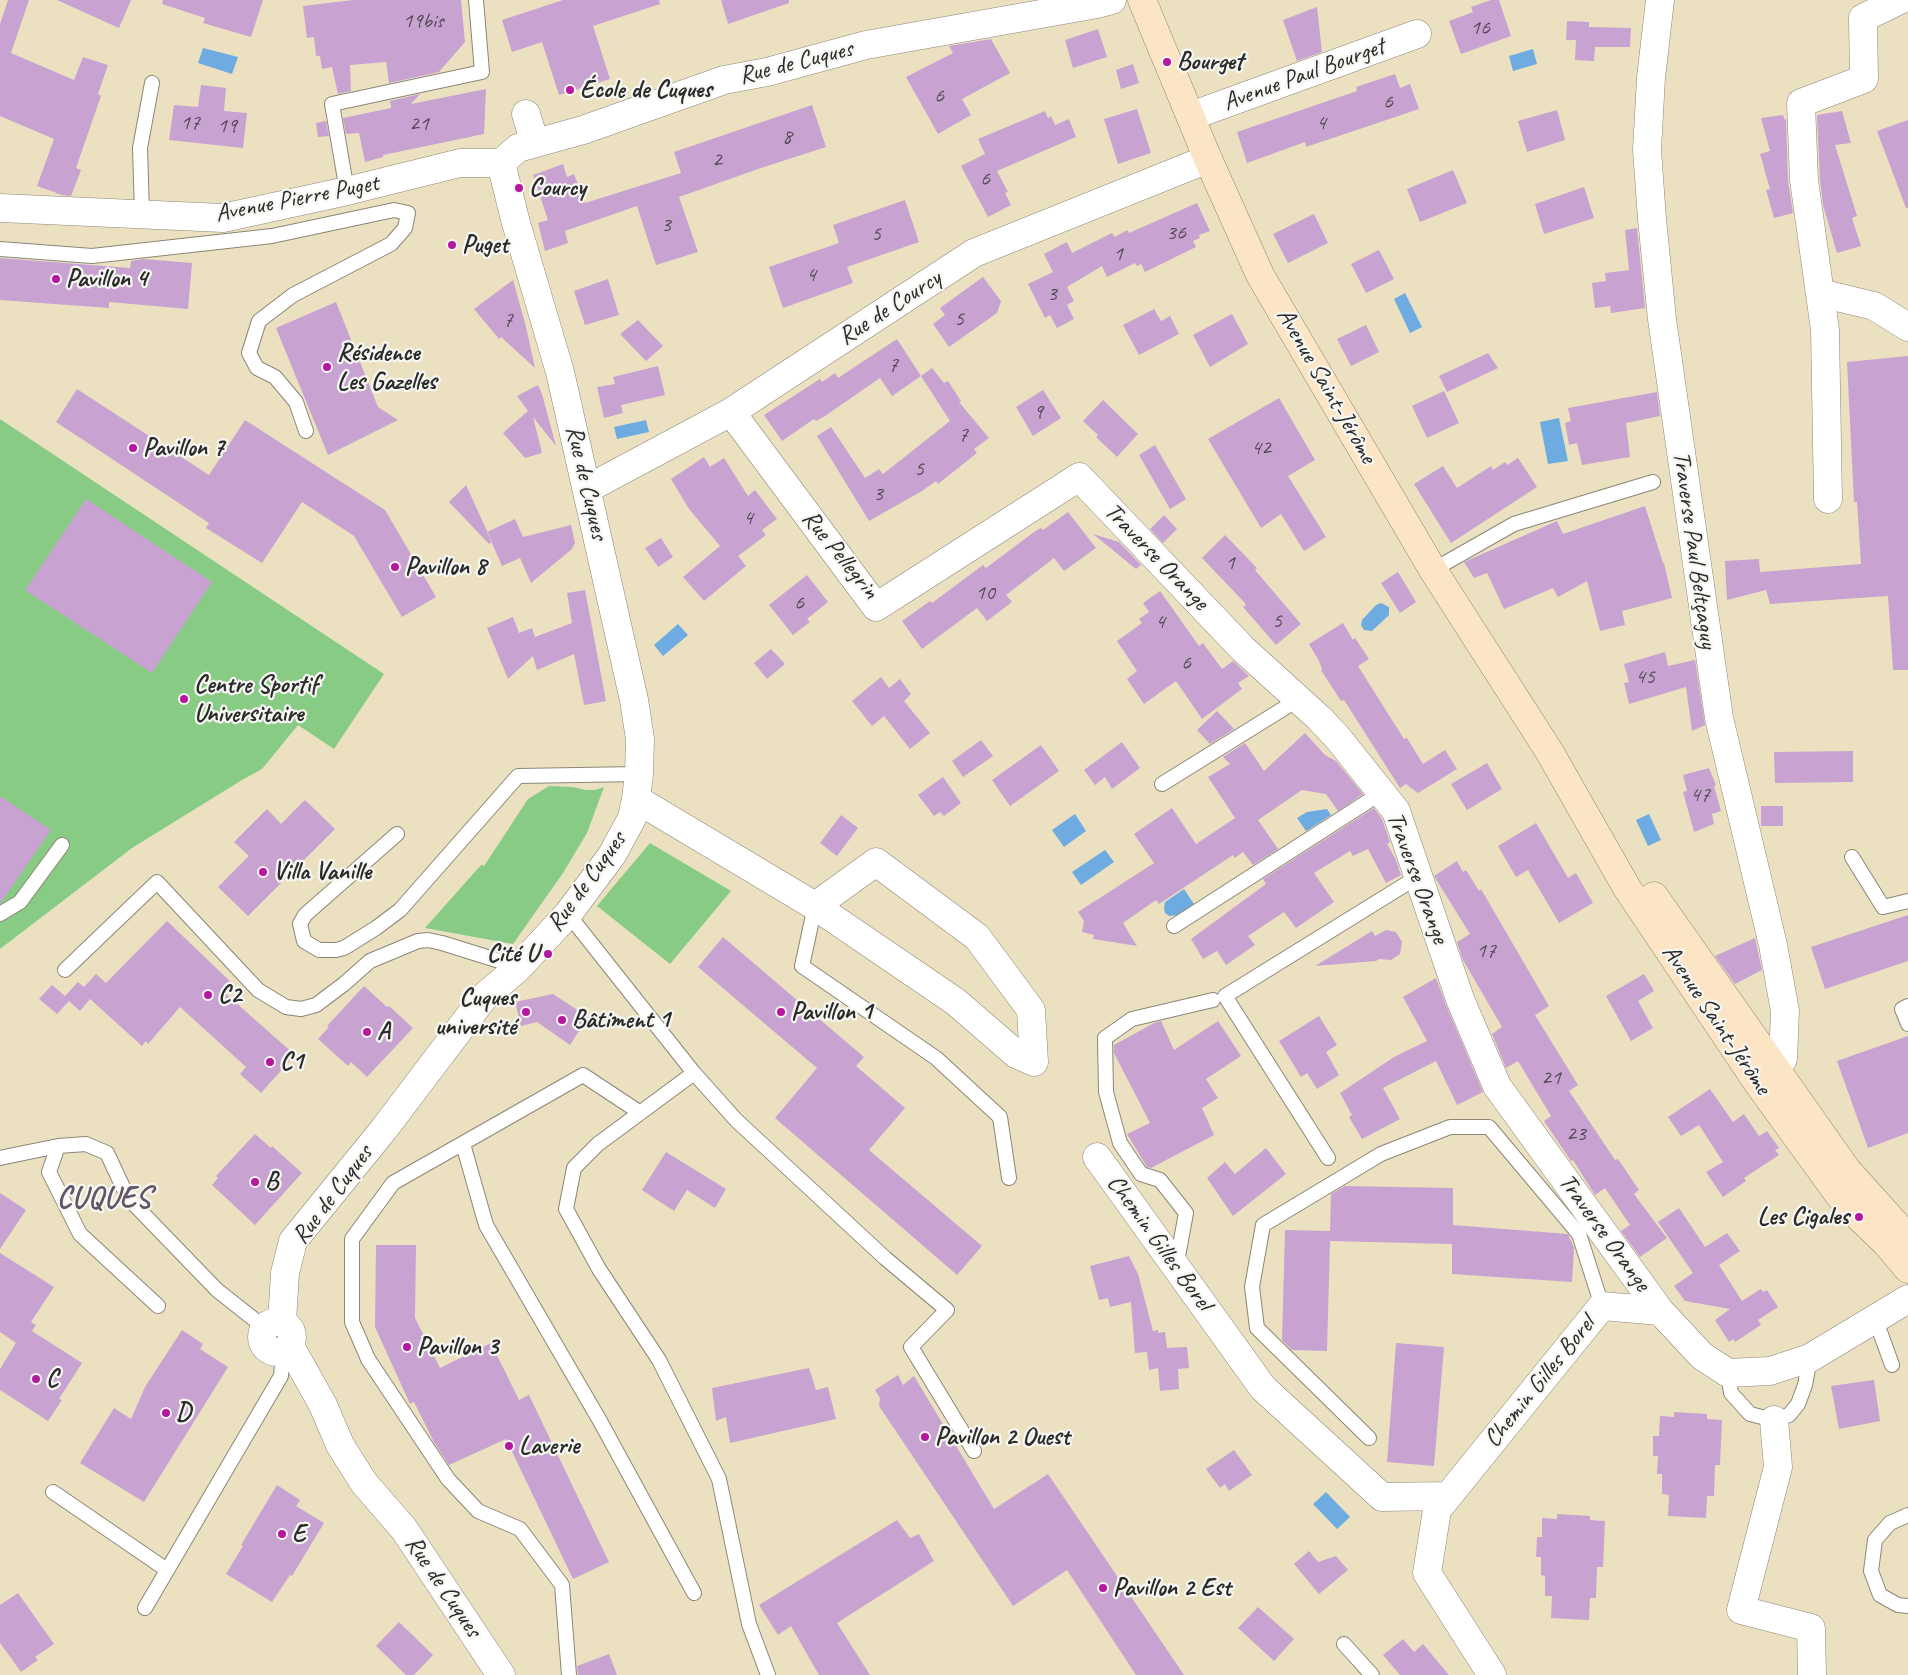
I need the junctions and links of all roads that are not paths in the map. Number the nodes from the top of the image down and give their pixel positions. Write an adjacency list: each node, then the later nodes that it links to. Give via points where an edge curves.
1 (476, 0): 11 (lane, via 482,72 332,104)
2 (1112, 0): 10 (street, Rue de Cuques, via 866,45 767,72 724,80 583,130 530,130)
3 (1142, 0): 8 (street, Avenue Saint-Jérôme)
4 (1660, 0): 43 (street, Traverse Paul Beltçaguy, via 1647,150 1661,310 1719,718 1773,945 1785,1011 1783,1059)
5 (1900, 0): 15 (street, via 1863,18 1864,79 1802,103 1804,180)
6 (1417, 34): 8 (street, Avenue Paul Bourget)
7 (152, 83): 13 (lane, via 140,148)
8 (1190, 116): 9 (street, Avenue Saint-Jérôme)
9 (1208, 159): 17 (street, Rue de Courcy, via 974,253); 23 (street, Avenue Saint-Jérôme, via 1260,275)
10 (502, 163): 11 (street, Avenue Pierre Puget, via 460,163); 21 (street, Rue de Cuques, via 516,223 560,372)
11 (347, 191): 13 (street, Avenue Pierre Puget, via 223,218)
12 (0, 208): 13 (street, Avenue Pierre Puget)
13 (142, 214)
14 (0, 249): 18 (lane, via 92,256 272,236 394,210 408,213 405,228 391,244 293,295 259,321 249,354 257,368 275,378 296,402)
15 (1820, 294): 16 (street, via 1874,306); 22 (street, via 1825,330)
16 (1908, 328)
17 (732, 412): 19 (street, Rue Pellegrin, via 876,607); 21 (street, Rue de Courcy)
18 (306, 432)
19 (1079, 477): 24 (street, Traverse Orange, via 1243,649)
20 (1653, 482): 23 (lane, via 1514,524)
21 (588, 489): 26 (street, Rue de Cuques, via 634,700 640,738)
22 (1828, 499)
23 (1433, 570): 43 (street, Avenue Saint-Jérôme, via 1549,751)
24 (1299, 699): 25 (lane); 27 (street, Traverse Orange, via 1338,738)
25 (1162, 784)
26 (638, 786): 28 (lane, via 518,776 400,910 344,948 319,950 304,941 300,924 305,915); 33 (street); 35 (street, Rue de Cuques, via 632,818 620,842)
27 (1381, 793): 31 (street, Traverse Orange, via 1396,811); 36 (lane)
28 (397, 834)
29 (62, 845): 34 (lane, via 20,902)
30 (1852, 857): 32 (lane, via 1883,907)
31 (1419, 876): 49 (lane, via 1225,996); 57 (street, Traverse Orange, via 1460,999 1497,1086)
32 (1908, 901)
33 (815, 906): 33 (street, via 956,1002 1016,1054 1034,1062 1031,1010 976,936 876,862); 50 (lane, via 802,966 936,1058 1000,1117)
34 (0, 914)
35 (568, 914): 37 (street, Rue de Cuques); 42 (lane)
36 (1174, 926)
37 (519, 967): 38 (lane, via 442,943 418,941 370,961 316,1005 301,1009 286,1006 258,990 157,882); 59 (street, Rue de Cuques, via 484,997 384,1129 293,1241 286,1273)
38 (65, 970)
39 (1213, 1000): 52 (lane, via 1132,1019 1106,1038 1106,1092 1120,1144 1142,1174 1160,1180 1186,1212)
40 (1908, 1006): 41 (lane, via 1902,1009)
41 (1908, 1024)
42 (694, 1073): 44 (lane); 65 (lane, via 736,1120 885,1258 947,1310 910,1347)
43 (1766, 1076): 51 (street, Avenue Saint-Jérôme); 53 (street, Avenue Saint-Jérôme, via 1839,1195)
44 (639, 1112): 45 (lane, via 583,1076); 76 (lane, via 598,1144 574,1168 566,1210 659,1360 719,1479 749,1624)
45 (463, 1144): 70 (lane, via 486,1225 600,1421); 75 (lane, via 393,1182 352,1239 352,1322 368,1359 448,1479 478,1511 520,1529 562,1586)
46 (58, 1146): 48 (lane); 55 (lane, via 50,1172 80,1234); 59 (lane, via 86,1144 107,1152 128,1198 217,1290)
47 (1097, 1157): 52 (street, Chemin Gilles Borel)
48 (0, 1158)
49 (1328, 1158)
50 (1009, 1178)
51 (1908, 1238)
52 (1176, 1268): 67 (street, Chemin Gilles Borel, via 1263,1388 1382,1498)
53 (1908, 1269)
54 (1908, 1299): 58 (street)
55 (158, 1306)
56 (1602, 1306): 57 (street, Chemin Gilles Borel); 64 (lane, via 1579,1234 1489,1127 1450,1127 1381,1154 1263,1225 1252,1287 1257,1328); 67 (street, Chemin Gilles Borel)
57 (1660, 1311): 62 (street, via 1702,1356)
58 (1875, 1318): 60 (street); 61 (lane)
59 (280, 1337): 69 (lane, via 281,1376); 74 (street, Rue de Cuques, via 323,1406 340,1445 364,1483 404,1529)
60 (1810, 1358): 62 (street, via 1770,1371); 63 (lane, via 1798,1404 1789,1415)
61 (1892, 1365)
62 (1728, 1373): 63 (lane, via 1731,1393 1750,1414)
63 (1774, 1420): 79 (street, via 1778,1467 1741,1610 1811,1628)
64 (1369, 1438)
65 (974, 1451)
66 (53, 1492): 69 (lane)
67 (1448, 1496): 78 (street, Chemin Gilles Borel, via 1437,1510 1427,1573)
68 (1908, 1515): 71 (lane, via 1890,1523 1875,1540 1871,1571 1880,1595 1898,1605)
69 (167, 1570): 72 (lane)
70 (694, 1593)
71 (1908, 1606)
72 (145, 1608)
73 (1344, 1644): 77 (lane)
74 (501, 1675)
75 (569, 1675)
76 (768, 1675)
77 (1372, 1675)
78 (1492, 1675)
79 (1812, 1675)

